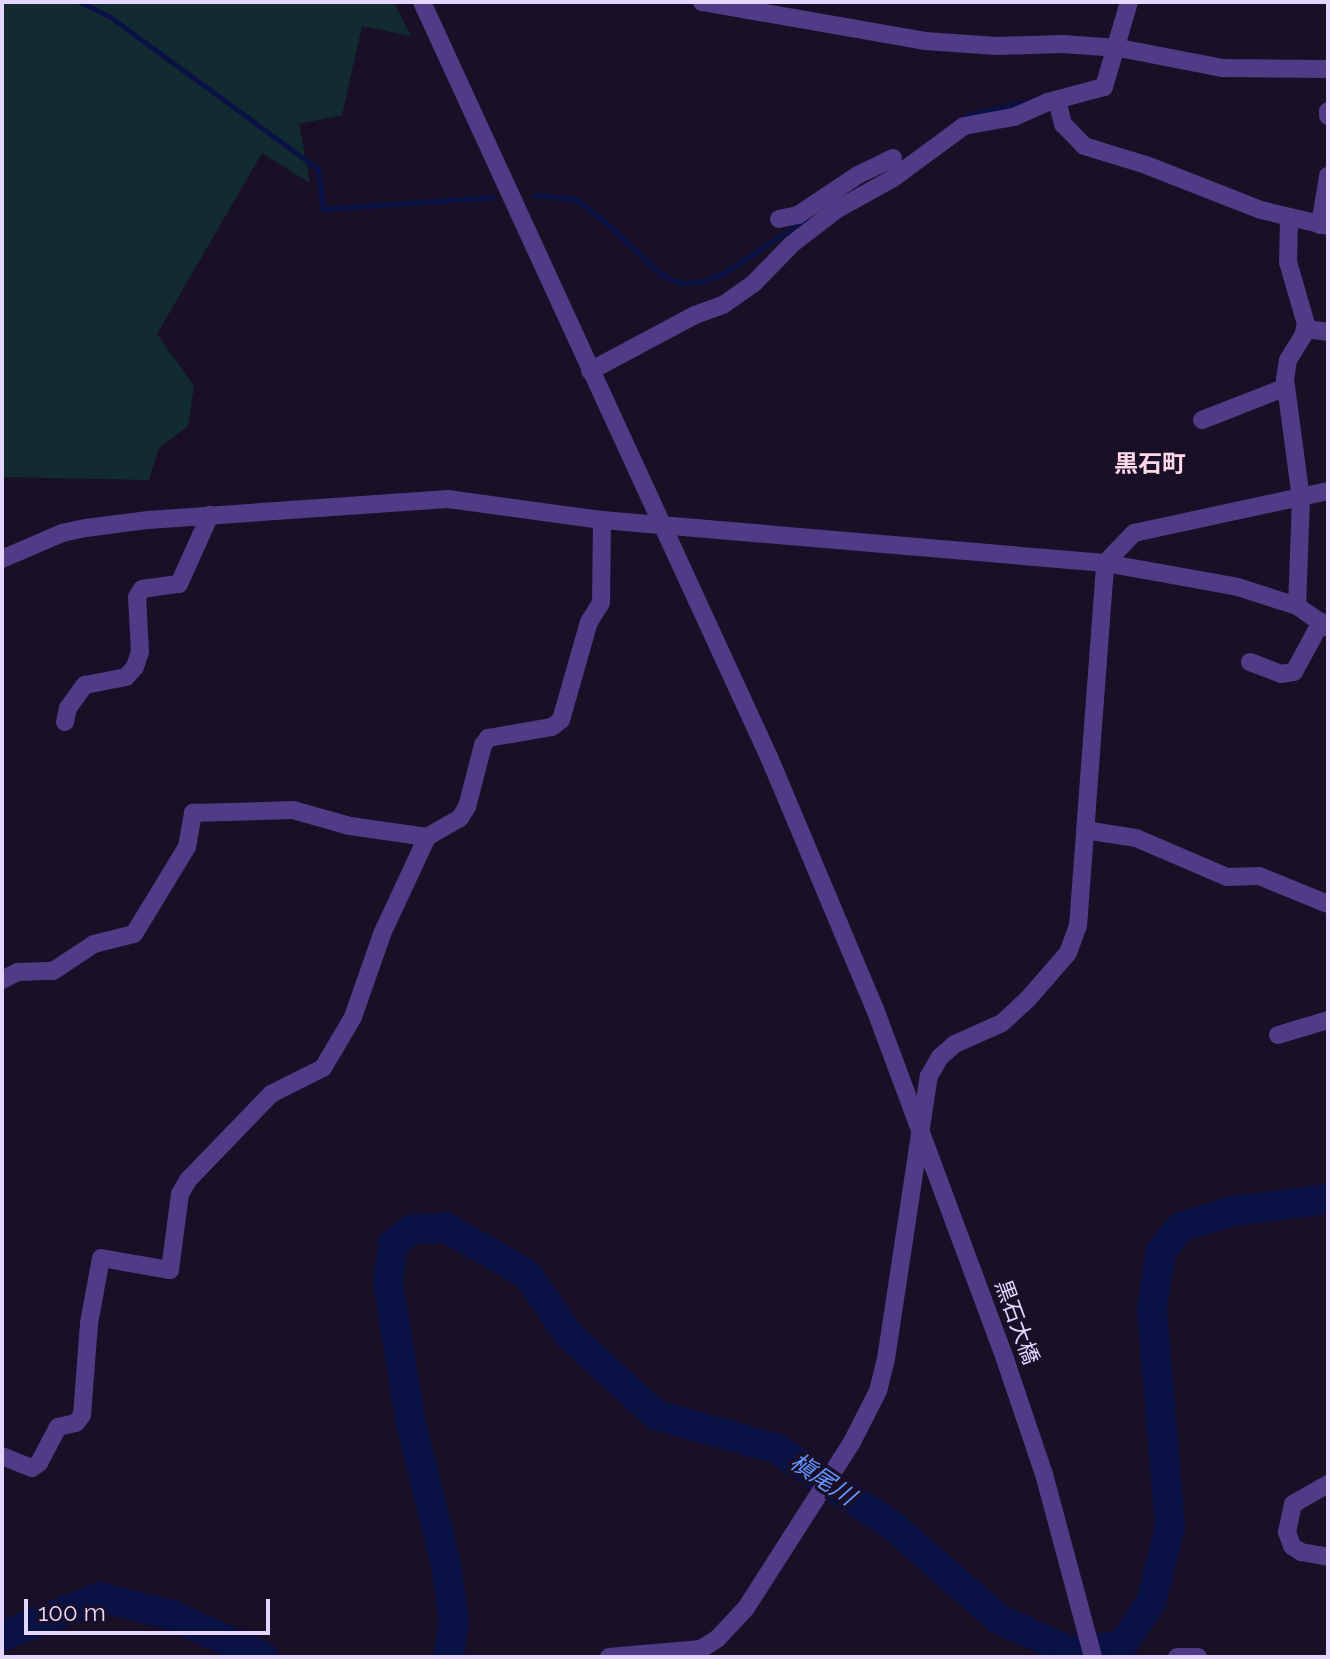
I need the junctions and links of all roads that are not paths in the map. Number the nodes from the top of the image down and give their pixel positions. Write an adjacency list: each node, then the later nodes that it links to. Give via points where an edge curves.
1 (422, 2): 15 (street, 黒石大橋)
2 (702, 2): 4 (street, via 925,41)
3 (1129, 2): 4 (street)
4 (1119, 48): 5 (street, via 1223,68); 6 (street, via 1104,87)
5 (1328, 69)
6 (1057, 100): 9 (street, via 1014,117 964,126); 11 (street, via 1063,124 1084,146)
7 (893, 158): 9 (street)
8 (1328, 176): 12 (street)
9 (873, 179): 10 (street); 15 (street, via 723,305)
10 (779, 219)
11 (1289, 219): 12 (street); 13 (street, via 1288,262)
12 (1324, 225)
13 (1305, 329): 14 (street); 16 (street, via 1288,360)
14 (1328, 332)
15 (590, 371): 22 (street, 黒石大橋)
16 (1286, 387): 17 (street); 19 (street)
17 (1202, 420)
18 (1328, 491): 19 (street)
19 (1301, 499): 24 (street, via 1134,533); 25 (street)
20 (210, 515): 21 (street, via 448,499); 23 (street, via 62,533); 28 (street, via 179,584 142,589 137,597 140,652 135,667 126,677 85,685 68,708)
21 (602, 520): 22 (street); 30 (street, via 601,603 589,622 561,720 552,727 488,738 460,818)
22 (659, 524): 24 (street); 39 (street, 黒石大橋, bridge, via 769,757 875,1009 1044,1474)
23 (2, 559)
24 (1105, 563): 25 (street, via 1238,587); 29 (street)
25 (1297, 606): 26 (street)
26 (1325, 625): 27 (street, via 1294,672 1281,674)
27 (1250, 662)
28 (65, 722)
29 (1085, 830): 31 (street, via 1136,838 1227,877 1259,876); 38 (street, via 1078,926 1068,953 1002,1023 955,1044 929,1076 886,1359 878,1391 851,1444 746,1608 717,1639 701,1649)
30 (427, 837): 32 (street, via 350,826 293,810 193,813 187,847 134,934 94,944 53,971 18,972); 35 (street, via 382,934 353,1017 323,1068 271,1094 188,1180 180,1194 170,1270 101,1258 89,1323 82,1415 76,1423 58,1427 32,1468)
31 (1328, 904)
32 (2, 980)
33 (1328, 1020): 34 (street)
34 (1278, 1035)
35 (2, 1456)
36 (1328, 1484): 37 (street, via 1293,1504 1287,1532 1301,1552)
37 (1328, 1557)
38 (609, 1657)
39 (1093, 1657)
40 (1177, 1657): 41 (street)
41 (1198, 1657)

